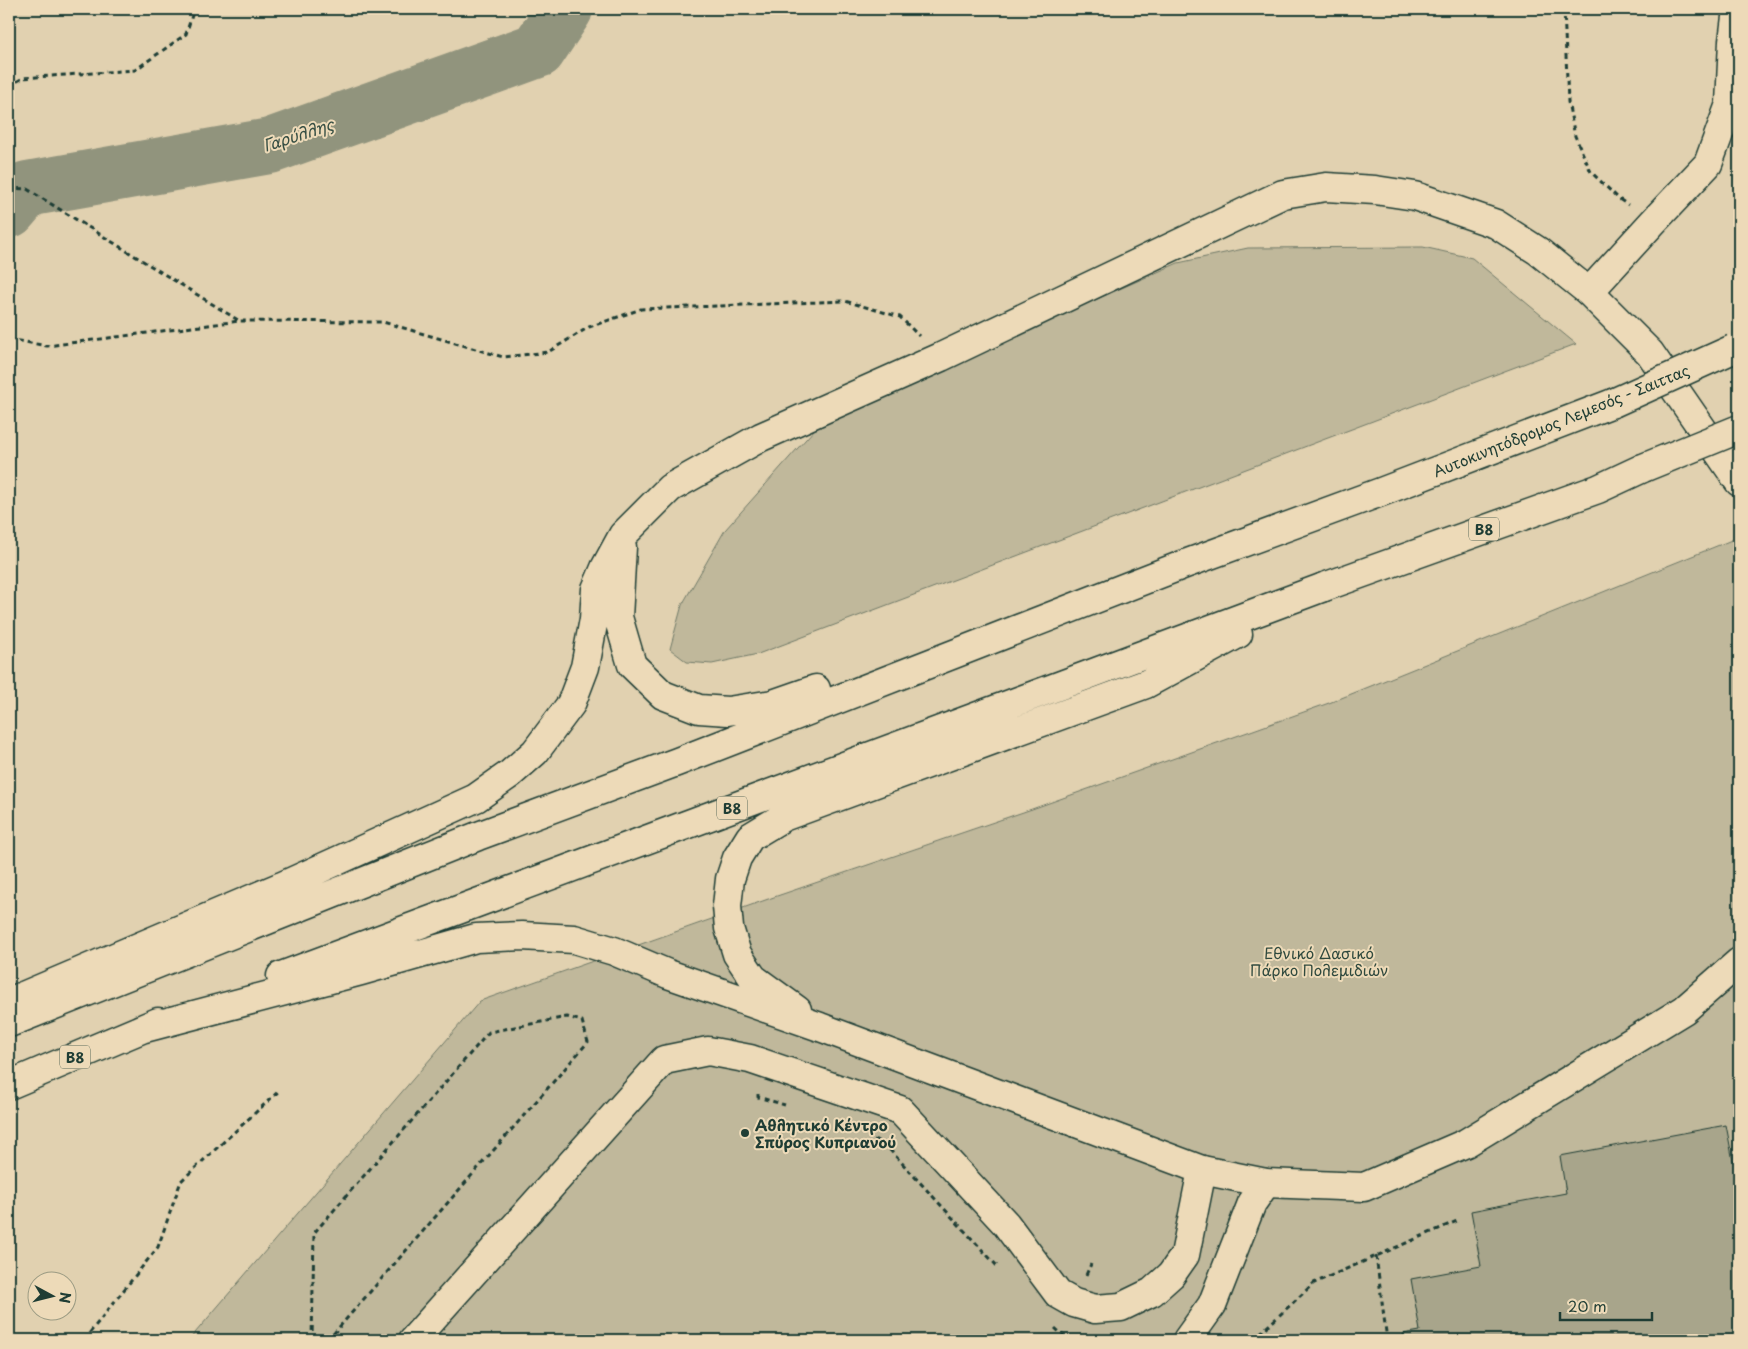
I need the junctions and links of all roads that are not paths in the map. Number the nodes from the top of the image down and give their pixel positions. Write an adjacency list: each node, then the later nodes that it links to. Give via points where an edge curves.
1 (1737, 9): 2 (main road, via 1730,104 1708,164)
2 (1589, 292): 5 (main road, via 1650,353); 6 (main road, via 1538,251 1496,224 1415,196 1326,187 1283,194 941,357 761,436 670,488)
3 (1736, 348): 7 (main road, Αυτοκινητόδρομος Λεμεσός - Σαιττας, bridge, via 1613,403)
4 (1739, 429): 8 (main road, B8, bridge, via 1598,489)
5 (1739, 482)
6 (623, 535): 7 (main road, via 618,616 632,665 663,695 699,709 728,711 773,704); 10 (main road, via 596,589 585,667 571,704 535,752 510,774 476,798 282,886)
7 (1185, 564): 11 (main road, via 478,836)
8 (1324, 587): 12 (main road, via 1146,684 783,817 750,837 737,858 730,879 728,928 737,954 752,978); 13 (main road, B8)
9 (1739, 962): 16 (main road, via 1684,1010 1466,1143 1364,1187)
10 (9, 1002)
11 (9, 1023)
12 (820, 1027): 13 (main road, via 668,974 614,951 574,939 522,936 476,938); 15 (main road)
13 (141, 1029): 14 (main road, B8)
14 (9, 1085)
15 (1202, 1170): 16 (main road); 17 (main road, via 1185,1255 1171,1275 1152,1292 1121,1308 1095,1309 1058,1294 1006,1224 900,1110 750,1059 708,1051 664,1060)
16 (1266, 1183): 18 (main road, via 1252,1203 1212,1305)
17 (413, 1340)
18 (1187, 1340)

